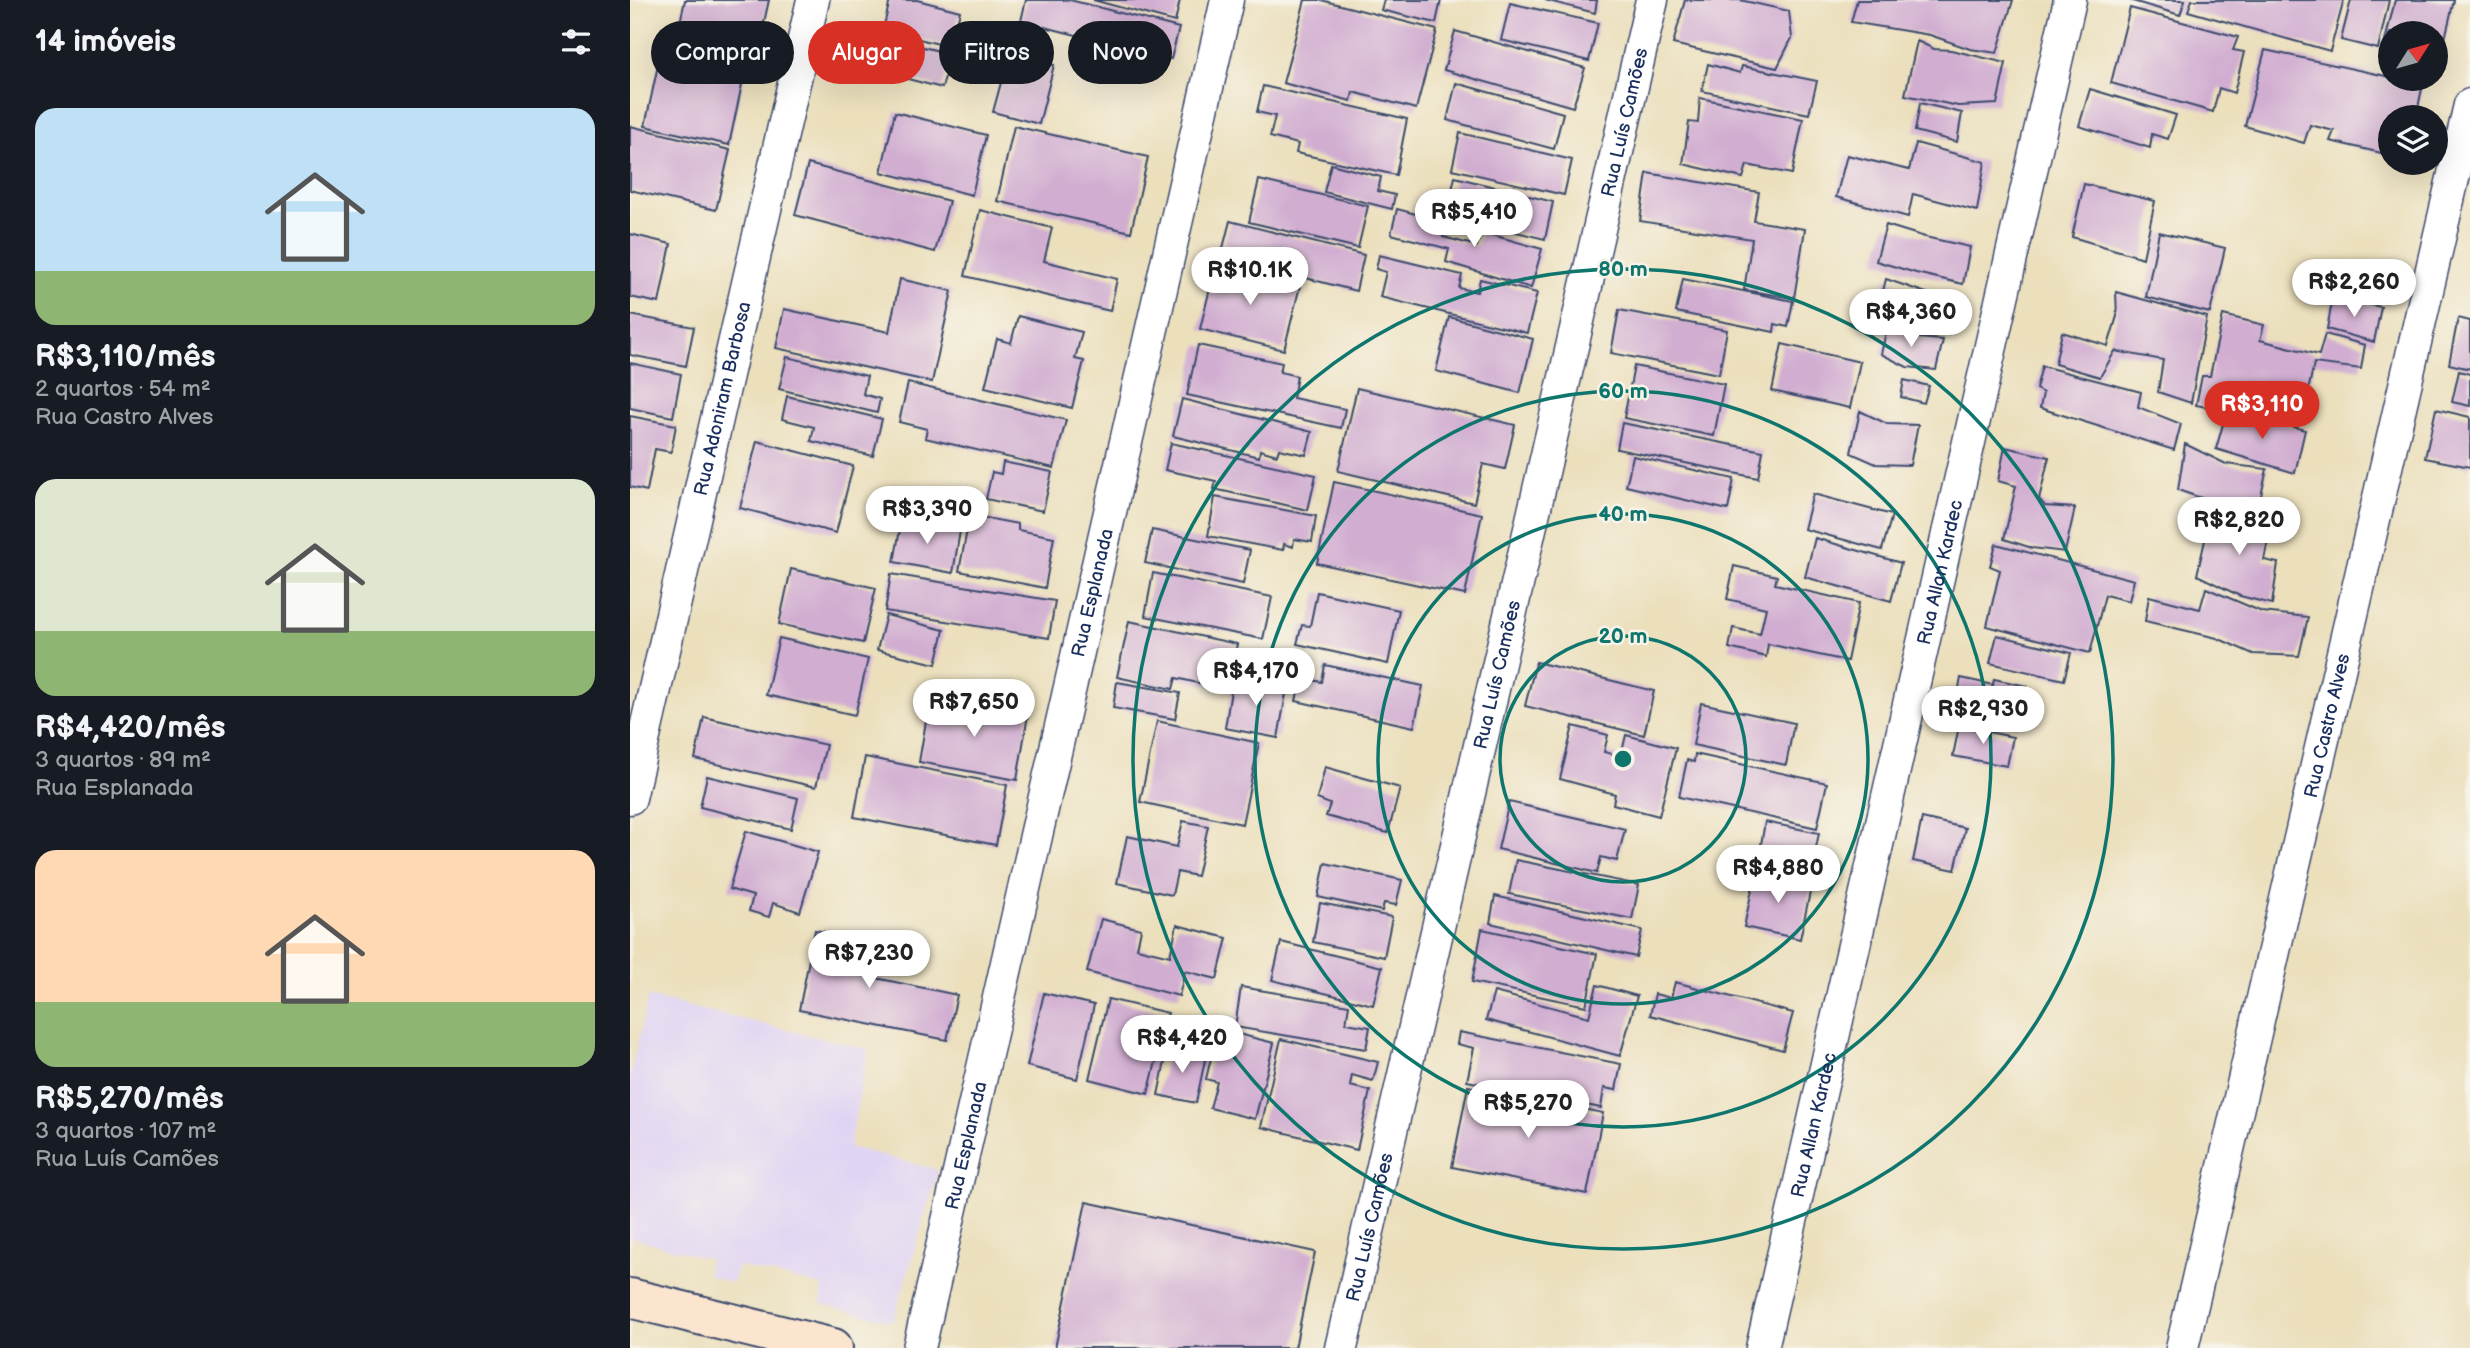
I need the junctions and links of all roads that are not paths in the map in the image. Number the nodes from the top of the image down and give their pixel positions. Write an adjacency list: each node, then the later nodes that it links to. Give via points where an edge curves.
1 (813, 0): 6 (street, Rua Adoniram Barbosa)
2 (1227, 0): 9 (street, Rua Esplanada)
3 (1652, 0): 10 (street, Rua Luís Camões)
4 (2070, 0): 11 (street, Rua Allan Kardec)
5 (2470, 105): 12 (street, Rua Castro Alves)
6 (630, 798)
7 (630, 1298): 8 (street)
8 (833, 1348)
9 (919, 1348)
10 (1341, 1348)
11 (1762, 1348)
12 (2182, 1348)

